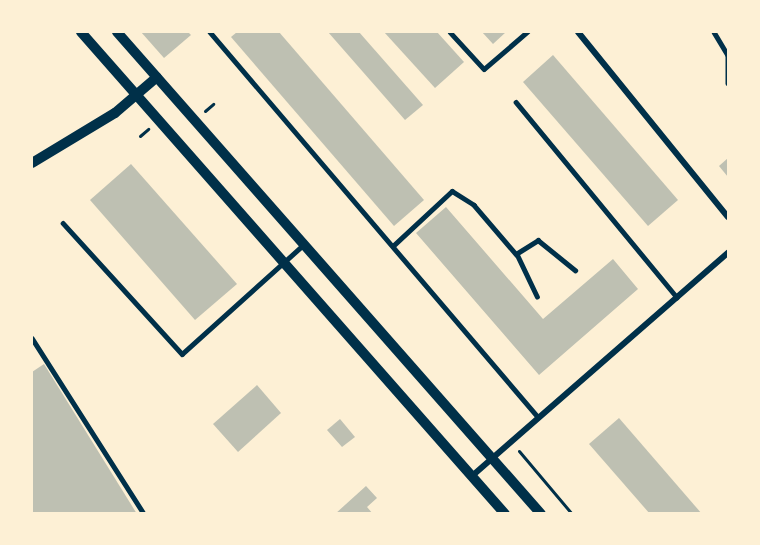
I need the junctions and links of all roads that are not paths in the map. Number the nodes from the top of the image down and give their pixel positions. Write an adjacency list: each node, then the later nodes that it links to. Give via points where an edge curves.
1 (81, 32): 10 (street)
2 (117, 32): 8 (street)
3 (210, 32): 16 (lane)
4 (450, 32): 5 (lane, via 484,69)
5 (527, 32)
6 (578, 32): 13 (street)
7 (714, 32): 9 (lane, via 728,55)
8 (157, 77): 10 (street); 15 (street)
9 (729, 83)
10 (136, 95): 12 (street, via 101,122); 19 (street)
11 (516, 102): 22 (lane)
12 (32, 163)
13 (729, 217)
14 (63, 223): 19 (lane, via 182,354)
15 (304, 244): 19 (lane); 25 (street)
16 (394, 245): 18 (lane, via 452,191 474,205); 24 (lane)
17 (729, 253): 22 (street)
18 (517, 254): 20 (lane, via 538,240); 21 (lane)
19 (283, 262): 26 (street)
20 (575, 270)
21 (537, 296)
22 (677, 297): 24 (street)
23 (32, 338): 27 (lane)
24 (538, 417): 25 (street)
25 (491, 457): 26 (street); 29 (street)
26 (472, 476): 28 (street)
27 (144, 513)
28 (504, 513)
29 (541, 513)

